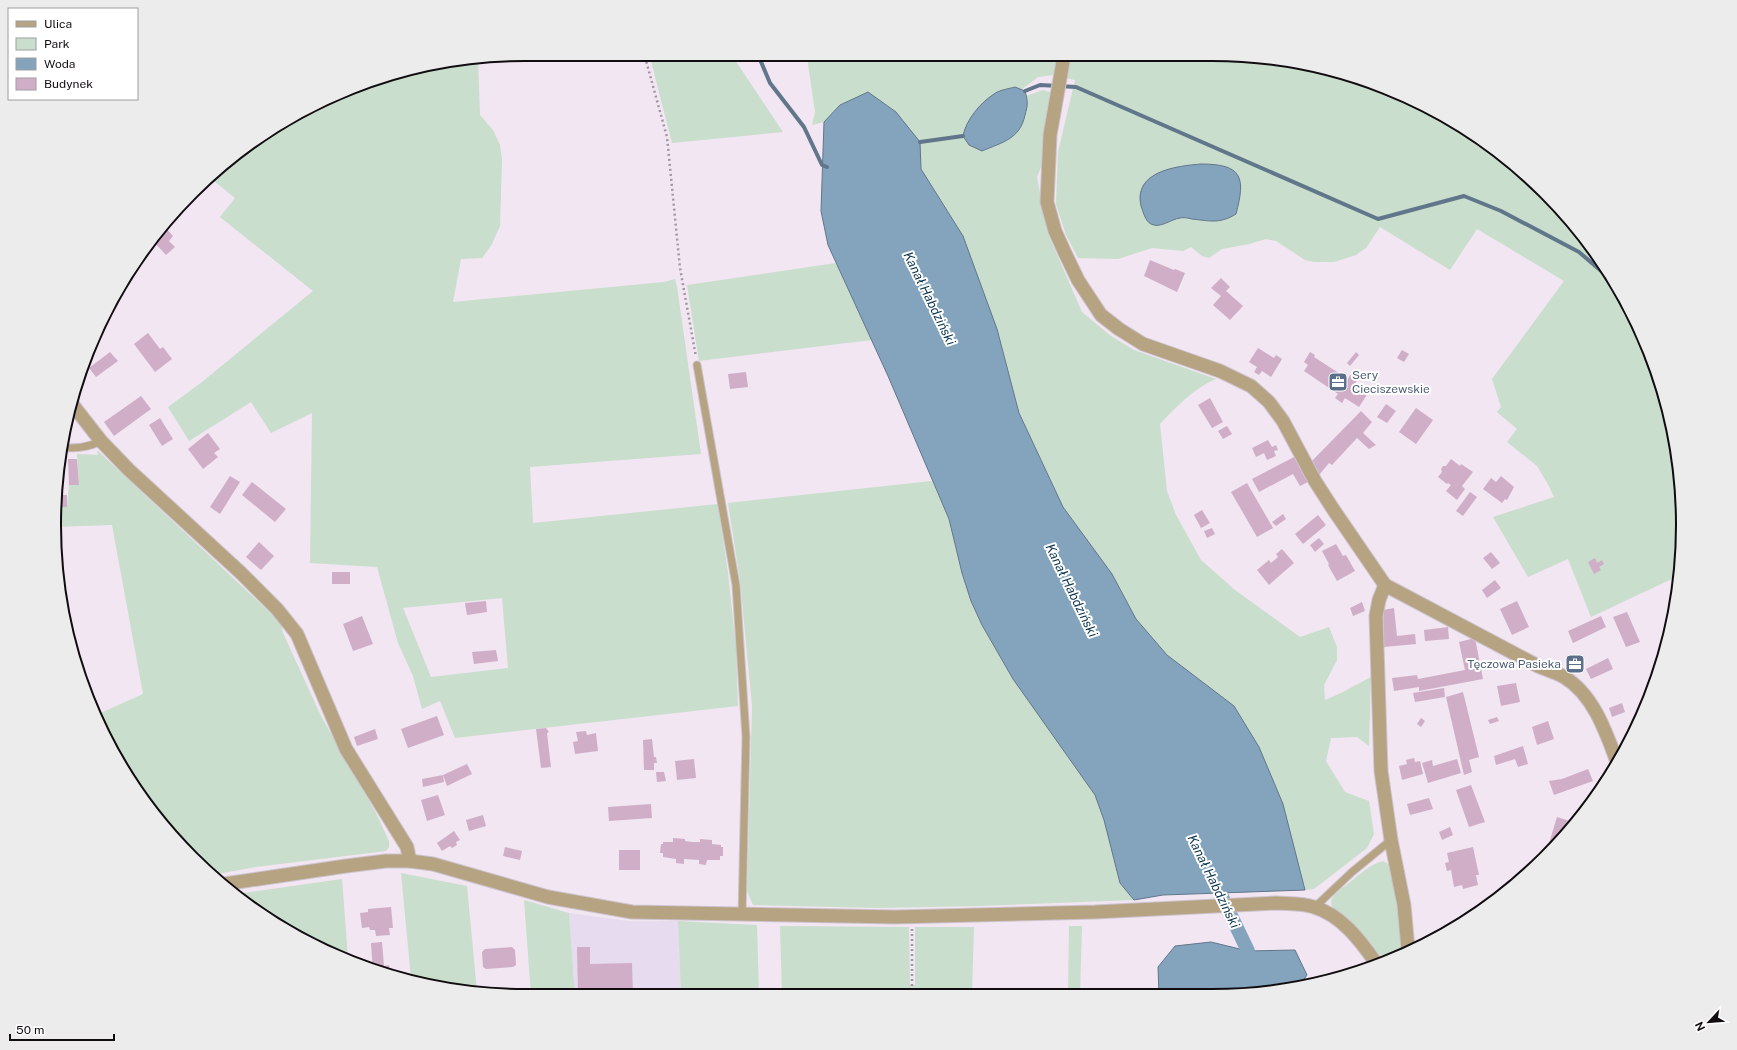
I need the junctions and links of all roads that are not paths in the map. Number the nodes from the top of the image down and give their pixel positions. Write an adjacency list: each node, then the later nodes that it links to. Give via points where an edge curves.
1 (1063, 61): 6 (street, via 1050,135 1047,202 1055,230 1078,280 1101,315 1142,344 1238,379 1251,386 1269,402 1292,435 1315,481)
2 (697, 365): 12 (lane, via 736,585 746,737)
3 (76, 409): 4 (street)
4 (101, 441): 5 (lane, via 84,448); 9 (street, via 241,573 277,609 297,634 346,749 407,847)
5 (68, 448)
6 (1385, 585): 7 (street, via 1538,666 1564,677 1588,700); 8 (street, via 1376,616 1376,655 1381,770)
7 (1615, 756)
8 (1391, 840): 11 (lane); 13 (street, via 1404,905)
9 (410, 861): 10 (street, via 386,861); 12 (street, via 433,864 548,897 632,912)
10 (230, 883)
11 (1315, 907): 12 (street, via 1276,903 1154,910 912,916); 14 (street, via 1330,914 1354,934)
12 (742, 915)
13 (1408, 945)
14 (1373, 960)

